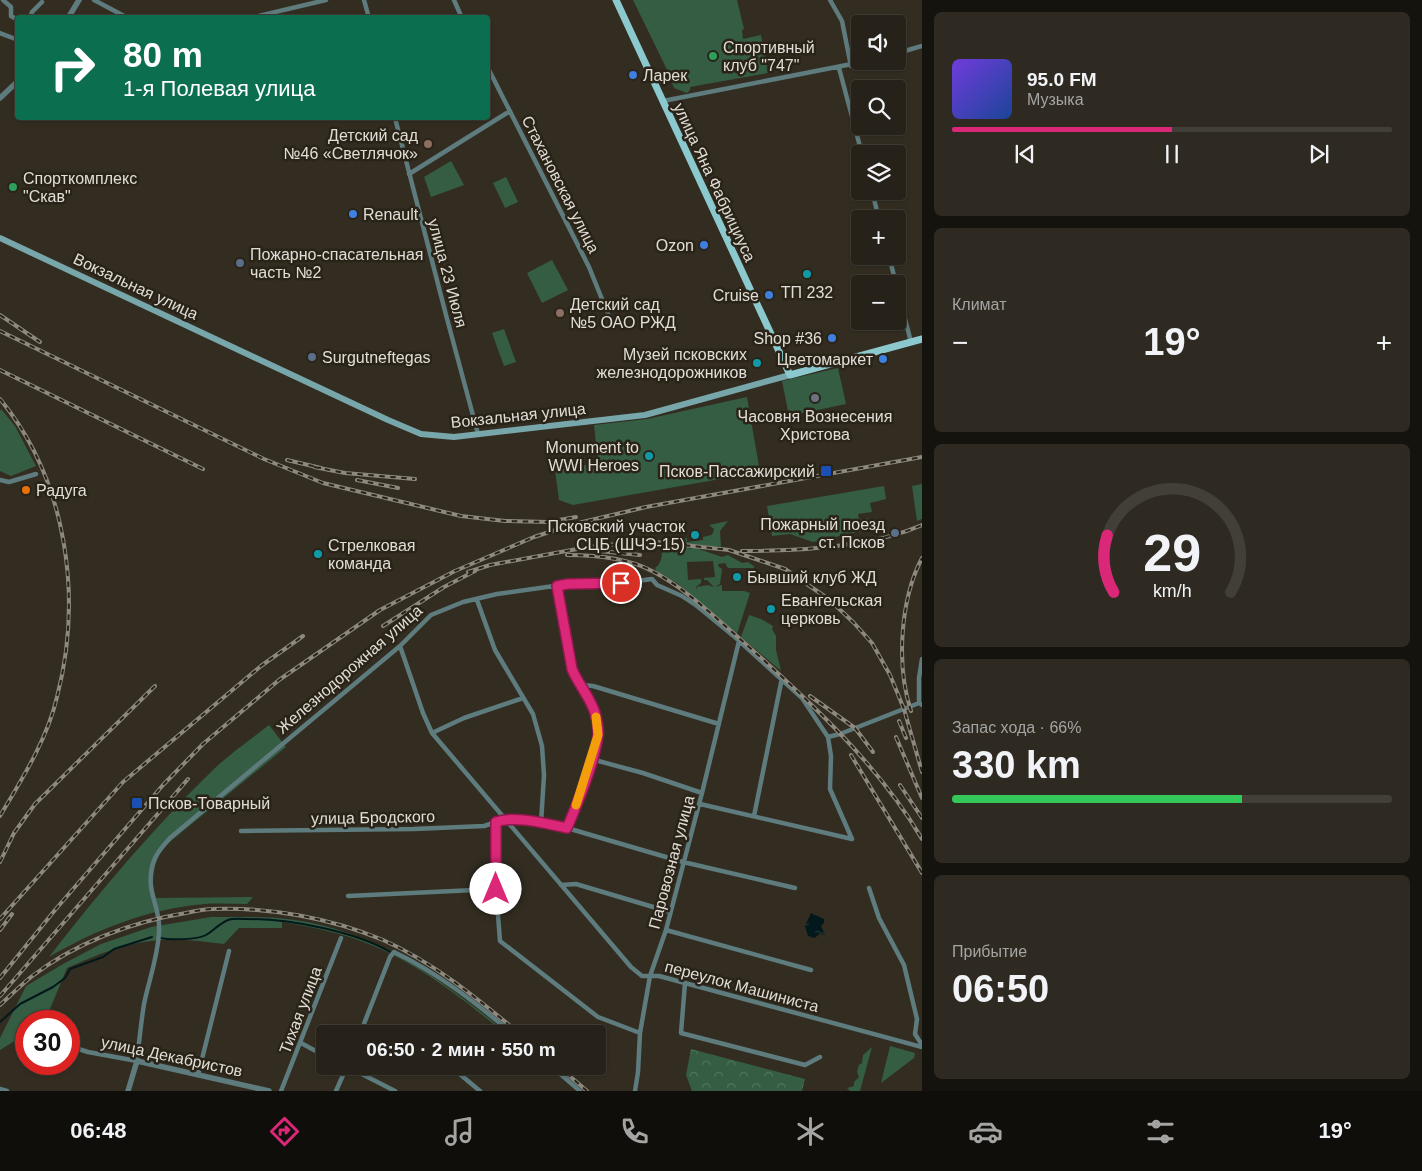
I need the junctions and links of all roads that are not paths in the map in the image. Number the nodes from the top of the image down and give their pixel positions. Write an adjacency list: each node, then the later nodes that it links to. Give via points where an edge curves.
1 (3, 0): 16 (street, via 11,6 11,16)
2 (79, 0): 11 (street)
3 (94, 0): 12 (street)
4 (326, 0): 13 (street)
5 (364, 0): 14 (street)
6 (454, 0): 15 (street)
7 (616, 0): 26 (main road, улица Яна Фабрициуса)
8 (830, 0): 21 (street, via 842,20)
9 (42, 2): 10 (street)
10 (31, 15)
11 (70, 15)
12 (122, 15)
13 (263, 15)
14 (368, 15)
15 (461, 15)
16 (15, 18)
17 (0, 32): 18 (street)
18 (15, 39)
19 (922, 46): 20 (street)
20 (906, 51)
21 (851, 66): 22 (street)
22 (839, 68): 26 (street); 29 (street)
23 (490, 72): 27 (street, Стахановская улица)
24 (15, 84): 25 (street)
25 (0, 98)
26 (662, 101): 36 (main road, улица Яна Фабрициуса)
27 (510, 111): 30 (street); 32 (street, Стахановская улица, via 589,267)
28 (396, 120): 30 (street, улица 23 Июля)
29 (860, 145)
30 (410, 174): 37 (street, улица 23 Июля)
31 (0, 238): 37 (main road, Вокзальная улица, via 413,432 432,436)
32 (608, 314)
33 (906, 325): 35 (street)
34 (922, 339): 35 (main road, Вокзальная улица)
35 (911, 342): 36 (main road, Вокзальная улица)
36 (790, 375): 37 (main road, Вокзальная улица, via 645,415)
37 (478, 434)
38 (36, 474): 39 (street, via 9,482)
39 (0, 480)
40 (557, 586): 41 (street, Железнодорожная улица, via 513,591); 42 (street, Железнодорожная улица, via 652,579 657,585 697,606); 46 (street, via 572,669)
41 (477, 600): 43 (street, Железнодорожная улица, via 454,604 431,615); 47 (street, via 495,650)
42 (739, 641): 45 (street, Железнодорожная улица); 49 (street, Паровозная улица)
43 (400, 646): 50 (street, переулок Машиниста); 82 (street, Железнодорожная улица, via 158,851 150,882 159,932 144,1005)
44 (922, 659): 48 (street, via 919,678)
45 (782, 678): 51 (street, Железнодорожная улица, via 802,698); 55 (street)
46 (582, 685): 49 (street); 52 (street, via 597,724 598,735)
47 (524, 698): 50 (street, via 464,718); 58 (street, via 533,714 542,746)
48 (921, 704): 51 (street)
49 (719, 724): 53 (street, Паровозная улица)
50 (432, 733): 56 (street, переулок Машиниста)
51 (828, 737): 55 (street, via 832,756 830,788 852,839)
52 (592, 759): 53 (street); 59 (street)
53 (702, 793): 54 (street, Паровозная улица)
54 (700, 804): 55 (street); 61 (street, Паровозная улица)
55 (754, 816)
56 (505, 819): 57 (street, улица Бродского); 58 (street); 62 (street, переулок Машиниста)
57 (496, 822): 60 (street, улица Бродского, via 484,826 432,828); 65 (street)
58 (541, 823): 59 (street)
59 (567, 828): 61 (street)
60 (241, 831)
61 (683, 862): 63 (street); 67 (street, Паровозная улица)
62 (561, 885): 67 (street, via 576,884); 72 (street, переулок Машиниста, via 631,967 642,976)
63 (795, 888)
64 (869, 888): 78 (street, via 879,918 904,965 917,1019 915,1034)
65 (496, 889): 66 (street); 76 (street, via 500,941 598,1017)
66 (348, 896)
67 (670, 912): 68 (street, Паровозная улица)
68 (666, 930): 71 (street); 72 (street, Паровозная улица)
69 (341, 938): 77 (street, Тихая улица)
70 (229, 951): 83 (street)
71 (811, 970)
72 (650, 976): 73 (street, переулок Машиниста); 76 (street, Паровозная улица)
73 (685, 983): 78 (street, переулок Машиниста); 81 (street, via 680,1034 805,1065)
74 (364, 1025): 75 (street, via 394,952 445,981)
75 (502, 1025)
76 (640, 1033): 97 (street, Паровозная улица)
77 (301, 1043): 80 (street); 92 (street, Тихая улица)
78 (922, 1046)
79 (80, 1049): 82 (street, улица Декабристов)
80 (316, 1051)
81 (820, 1057)
82 (137, 1061): 83 (street, улица Декабристов); 90 (street, Железнодорожная улица)
83 (198, 1075): 91 (street, улица Декабристов)
84 (343, 1075): 93 (street)
85 (365, 1075): 94 (street)
86 (461, 1075): 95 (street)
87 (561, 1075): 96 (street)
88 (0, 1089): 89 (street)
89 (6, 1091)
90 (128, 1091)
91 (269, 1091)
92 (281, 1091)
93 (336, 1091)
94 (396, 1091)
95 (480, 1091)
96 (580, 1091)
97 (635, 1091)

